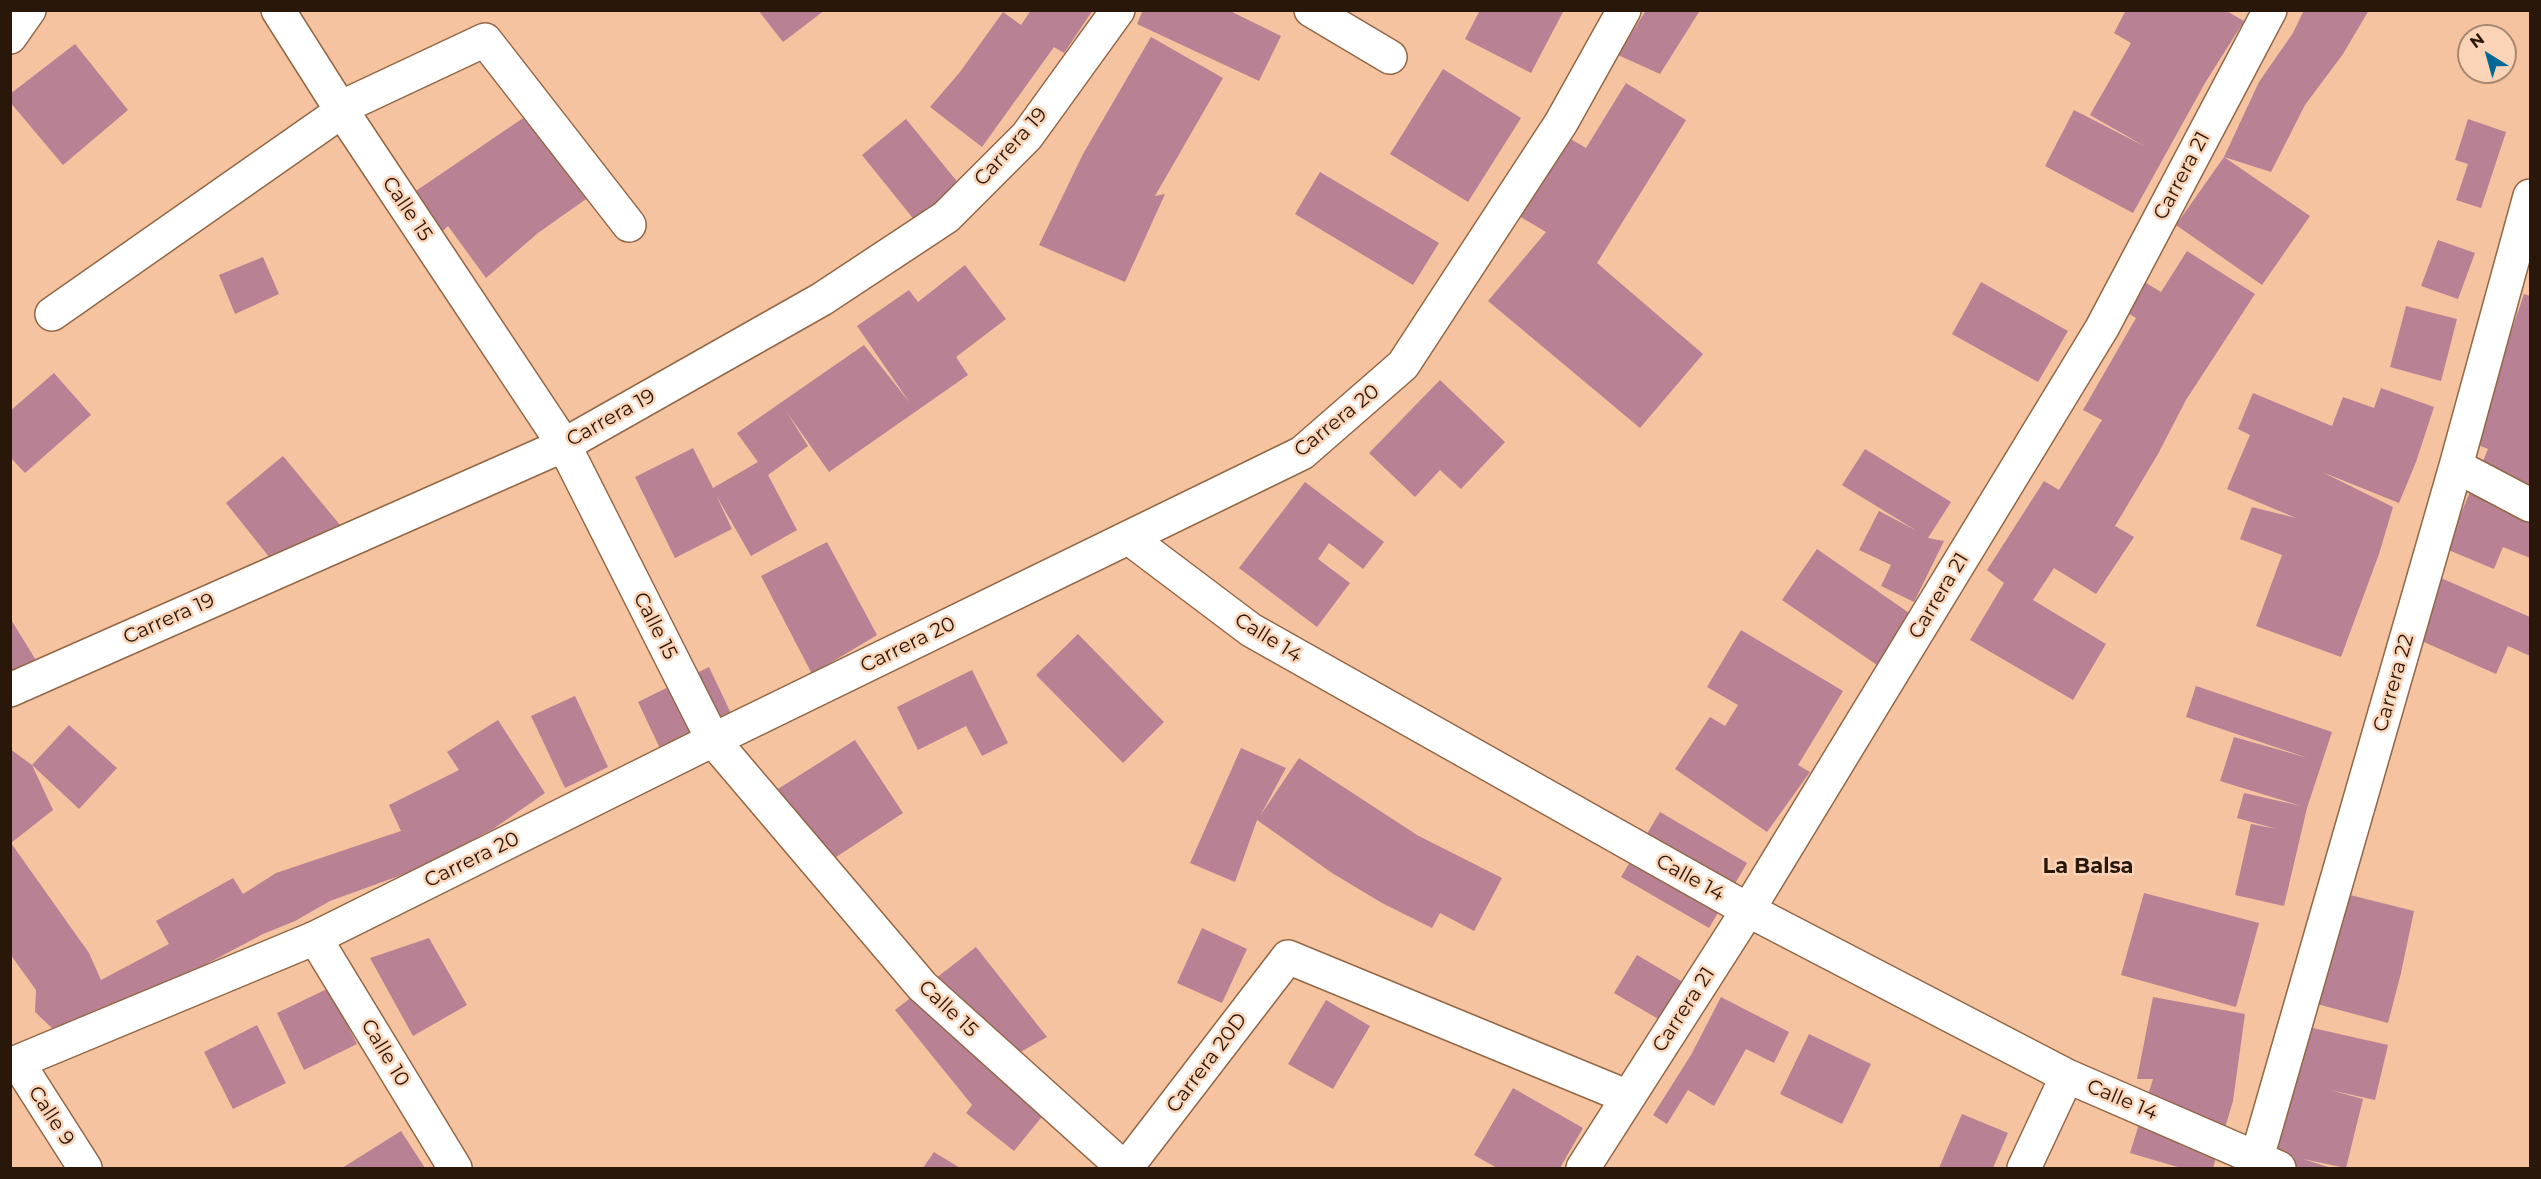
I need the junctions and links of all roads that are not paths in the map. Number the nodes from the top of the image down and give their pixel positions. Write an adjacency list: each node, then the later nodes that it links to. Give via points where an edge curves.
1 (29, 10): 7 (street)
2 (278, 10): 9 (street, Calle 15)
3 (1118, 10): 13 (street, Carrera 19, via 1027,136 946,217 822,299)
4 (1311, 10): 8 (street)
5 (1624, 10): 16 (street, Carrera 20, via 1562,123 1403,365 1302,453)
6 (2270, 10): 19 (street, Carrera 21, via 2102,328)
7 (10, 37)
8 (1390, 57)
9 (341, 109): 11 (street, via 485,40); 12 (street); 13 (street, Calle 15)
10 (2530, 196): 14 (street, Carrera 22)
11 (629, 225)
12 (52, 314)
13 (564, 445): 17 (street, Carrera 19); 18 (street, Calle 15)
14 (2456, 466): 15 (street); 24 (street, Carrera 22)
15 (2530, 505)
16 (1129, 538): 18 (street, Carrera 20); 19 (street, Calle 14, via 1251,630)
17 (10, 690)
18 (713, 740): 20 (street, Carrera 20); 27 (street, Calle 15, via 922,986)
19 (1748, 910): 22 (street, Calle 14); 23 (street, Carrera 21)
20 (315, 938): 21 (street, Carrera 20); 26 (street, Calle 10)
21 (14, 1064): 25 (street, Calle 9)
22 (2067, 1076): 24 (street, Calle 14); 29 (street)
23 (1628, 1097): 27 (street, Carrera 20D, via 1288,957); 28 (street, Carrera 21)
24 (2263, 1165)
25 (85, 1168)
26 (455, 1168)
27 (1125, 1168)
28 (1583, 1168)
29 (2024, 1168)

